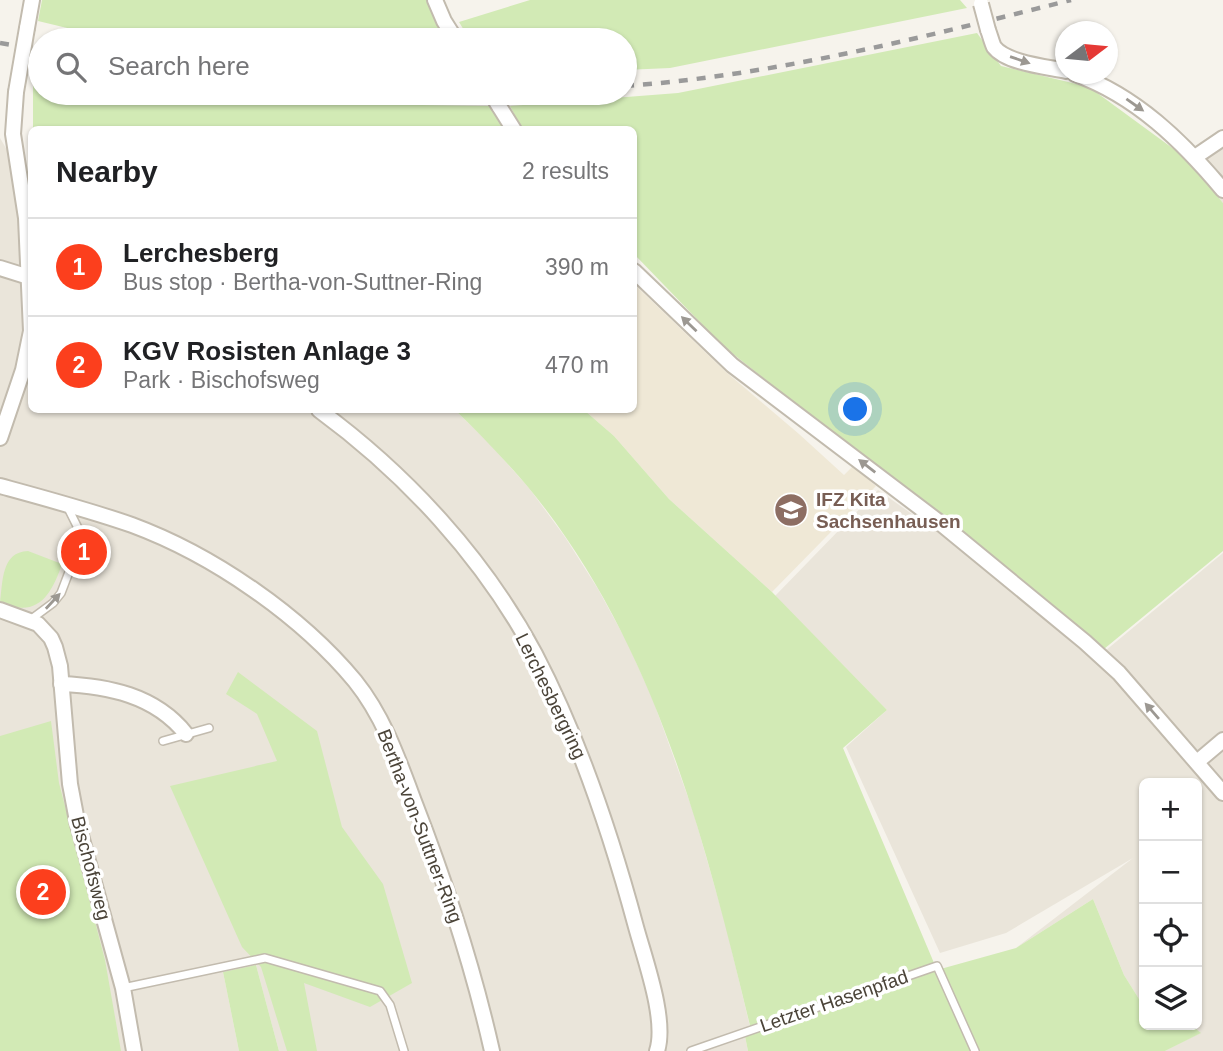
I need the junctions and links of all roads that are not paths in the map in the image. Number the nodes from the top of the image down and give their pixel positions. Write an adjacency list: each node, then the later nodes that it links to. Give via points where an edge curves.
1 (32, 0): 12 (street, bridge, via 13,134)
2 (435, 0): 4 (street)
3 (980, 2): 5 (street, one-way to 5, bridge, via 995,48 1025,63)
4 (448, 28)
5 (1055, 69)
6 (1100, 84): 10 (street, one-way to 10, via 1133,103)
7 (498, 105): 8 (street, bridge)
8 (512, 126)
9 (1223, 138): 10 (street)
10 (1195, 157): 11 (street)
11 (1223, 190)
12 (28, 242)
13 (0, 268): 15 (street)
14 (637, 274): 28 (street, one-way to 14, via 1119,673 1085,642 939,522 732,365)
15 (28, 277)
16 (28, 346): 18 (street)
17 (323, 413): 34 (street, Lerchesbergring, via 392,470 436,515 493,588 535,654 574,737 625,886 662,1033)
18 (0, 438)
19 (0, 486): 20 (street, Bertha-von-Suttner-Ring)
20 (66, 504): 22 (lane, one-way to 20, via 61,593 77,551 78,528); 33 (street, Bertha-von-Suttner-Ring, via 134,526 210,563 270,602 315,639 356,682 388,735 445,882)
21 (0, 610): 22 (street, Bischofsweg)
22 (30, 620): 23 (street, Bischofsweg, via 51,638)
23 (61, 684): 25 (street, via 103,687 146,701); 30 (street, Bischofsweg, via 77,821)
24 (208, 728): 25 (lane)
25 (186, 734): 27 (lane)
26 (1223, 740): 28 (street)
27 (163, 741)
28 (1197, 762): 29 (street)
29 (1223, 793)
30 (123, 988): 31 (street, Bischofsweg); 32 (lane, via 265,958 380,991 390,1005)
31 (134, 1051)
32 (404, 1051)
33 (492, 1051)
34 (657, 1051)
35 (691, 1051): 36 (lane, Letzter Hasenpfad, via 937,966)
36 (975, 1051)

